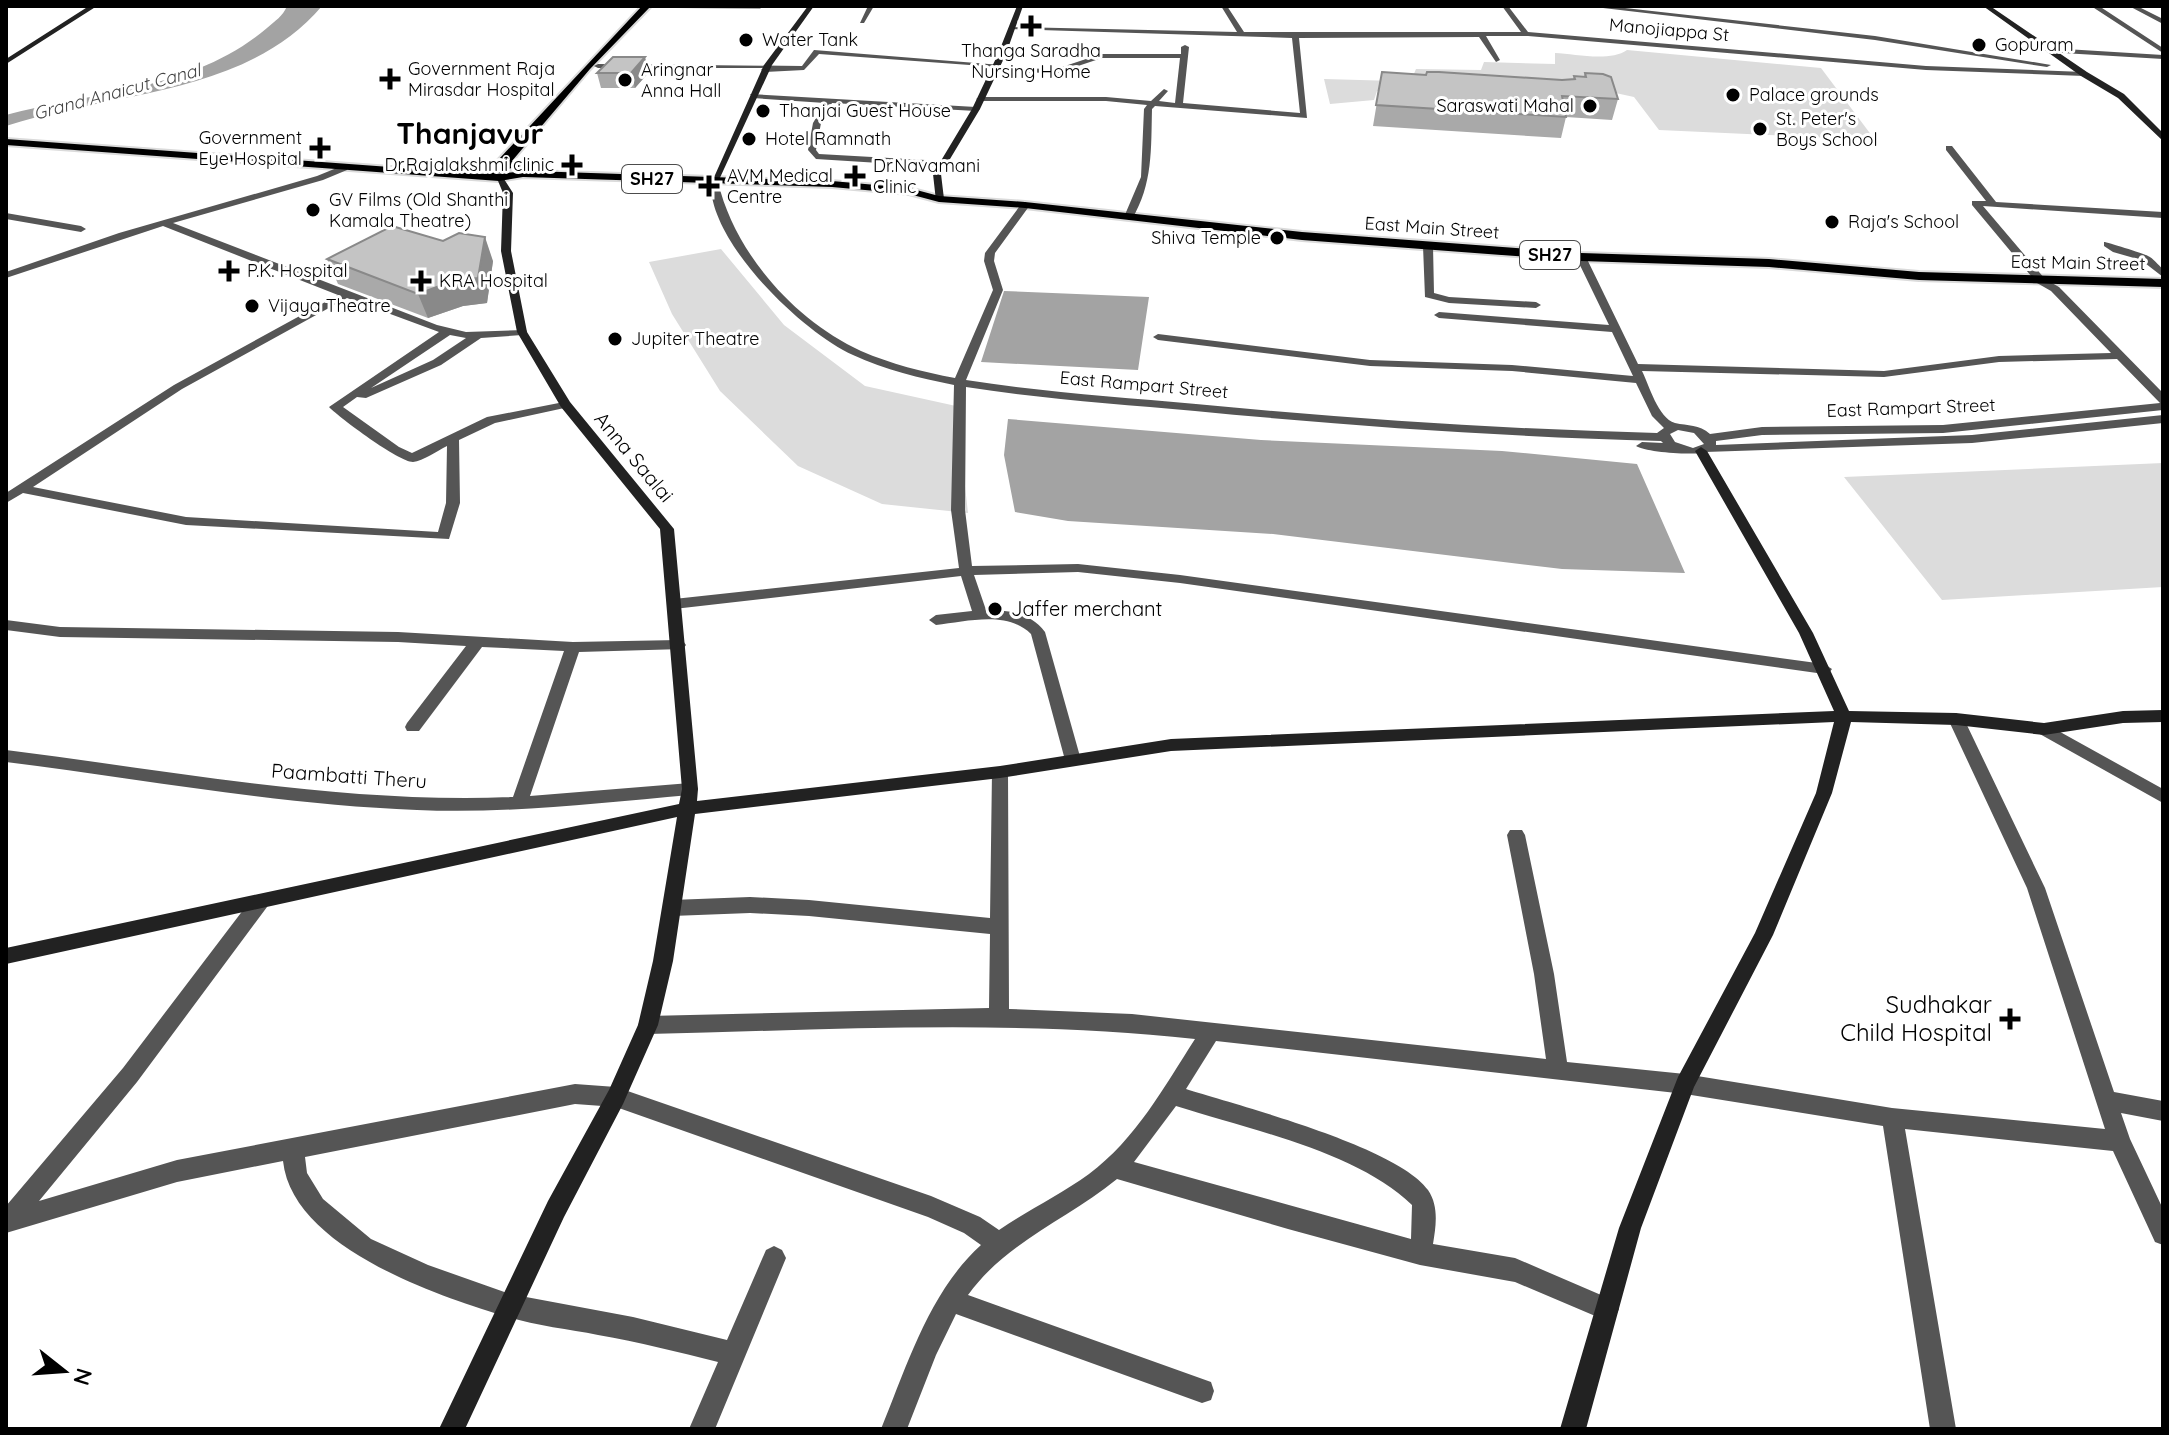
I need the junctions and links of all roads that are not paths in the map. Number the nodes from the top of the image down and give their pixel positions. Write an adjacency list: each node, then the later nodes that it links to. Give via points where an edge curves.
1 (94, 6): 31 (street)
2 (647, 6): 50 (main road, via 542,116)
3 (656, 6): 32 (main road)
4 (811, 6): 35 (street)
5 (871, 6): 19 (street)
6 (1020, 6): 21 (street)
7 (1224, 6): 23 (street)
8 (1505, 6): 24 (street)
9 (1589, 6): 16 (street)
10 (1733, 6): 11 (street)
11 (1742, 6)
12 (1986, 6): 27 (street)
13 (2094, 6): 28 (street)
14 (2132, 6): 20 (street)
15 (1718, 7): 18 (street)
16 (1622, 9): 17 (street); 18 (street)
17 (1627, 20)
18 (1720, 20): 34 (street)
19 (862, 22)
20 (2163, 22)
21 (1011, 29): 22 (street, Manojiappa St); 33 (street)
22 (1186, 34): 23 (street, Manojiappa St); 29 (street)
23 (1242, 34): 25 (street, Manojiappa St)
24 (1526, 34): 26 (street, Manojiappa St); 36 (street, Manojiappa St, via 1926,68)
25 (1295, 36): 26 (street, Manojiappa St); 42 (street, via 1304,116)
26 (1482, 36): 30 (street)
27 (2049, 50): 28 (street); 34 (street)
28 (2163, 54)
29 (1185, 56): 33 (street, via 1101,56 1057,71); 42 (street)
30 (1496, 60)
31 (6, 62)
32 (598, 66): 35 (street); 49 (main road, via 534,142)
33 (996, 67): 35 (street, via 817,52 804,68); 39 (street)
34 (2074, 67): 36 (street)
35 (766, 68): 38 (street)
36 (2084, 74): 44 (street, via 2121,96)
37 (1164, 91): 41 (street)
38 (753, 96): 40 (street); 51 (street)
39 (980, 99): 41 (street); 43 (street)
40 (830, 100): 43 (street); 47 (street, via 815,128 816,156)
41 (1154, 102): 42 (street); 58 (street, via 1148,109 1142,195)
42 (1179, 104)
43 (976, 109): 47 (street)
44 (2163, 138)
45 (8, 142): 48 (main road)
46 (1949, 148): 54 (street)
47 (943, 164): 53 (street, via 937,174)
48 (344, 168): 50 (main road); 59 (street)
49 (523, 170): 50 (main road); 51 (main road, SH27); 52 (street, Anna Saalai)
50 (497, 172): 52 (street)
51 (714, 182): 53 (main road, SH27, via 832,184); 79 (street, East Rampart Street, via 734,235 767,282 806,322 856,353 895,368)
52 (508, 193): 73 (street, Anna Saalai, via 506,251)
53 (939, 199): 55 (main road, East Main Street / SH27)
54 (1993, 204): 56 (street); 66 (street, via 1975,203)
55 (1025, 205): 58 (main road, East Main Street / SH27); 79 (street, via 990,253 998,290)
56 (2163, 215)
57 (6, 216): 60 (street)
58 (1129, 217): 62 (main road, East Main Street / SH27)
59 (163, 223): 65 (street); 68 (street)
60 (81, 229)
61 (2107, 244): 64 (street, via 2145,258)
62 (1428, 246): 63 (main road, East Main Street / SH27); 69 (street, via 1429,295)
63 (1581, 257): 66 (main road, East Main Street / SH27); 71 (street)
64 (2163, 274)
65 (6, 275)
66 (2041, 281): 67 (main road, East Main Street / SH27); 76 (street)
67 (2163, 283)
68 (349, 293): 72 (street); 89 (street, via 178,387)
69 (1536, 305)
70 (1439, 315): 71 (street)
71 (1615, 329): 77 (street)
72 (448, 331): 74 (street); 83 (street)
73 (522, 332): 74 (street); 82 (street, Anna Saalai)
74 (477, 335): 83 (street, via 413,375)
75 (1158, 337): 78 (street, via 1370,363)
76 (2122, 356): 77 (street, via 1999,359 1884,374); 81 (street)
77 (1634, 367): 78 (street)
78 (1641, 380): 85 (street)
79 (960, 381): 80 (street, East Rampart Street); 91 (street, via 958,510)
80 (1043, 395): 85 (street, East Rampart Street, via 1348,420); 88 (street, East Rampart Street, via 1159,411)
81 (2163, 403): 87 (street, East Rampart Street, via 1943,429 1762,431)
82 (565, 404): 86 (street, via 491,420); 92 (street, Anna Saalai, via 667,529)
83 (335, 407): 86 (street, via 412,458)
84 (2163, 419): 87 (street, via 1972,439)
85 (1666, 432): 87 (street, East Rampart Street, via 1691,428); 88 (street)
86 (453, 439): 89 (street, via 453,503 444,536 186,521)
87 (1706, 446): 88 (street, East Rampart Street); 99 (street)
88 (1677, 448)
89 (21, 489): 90 (street)
90 (6, 499)
91 (966, 571): 92 (street); 93 (street); 99 (street, via 1111,570)
92 (674, 604): 97 (street, Anna Saalai)
93 (981, 617): 94 (street); 106 (street, via 1014,615 1038,632)
94 (936, 620)
95 (6, 625): 96 (street, via 60,632)
96 (479, 640): 98 (street); 103 (street)
97 (678, 645): 98 (street); 109 (street, Anna Saalai)
98 (573, 647): 110 (street)
99 (1824, 669): 100 (street)
100 (1844, 716): 102 (street); 106 (street, via 1171,745); 120 (street, via 1824,793 1764,935)
101 (2163, 716): 104 (street)
102 (1956, 719): 104 (street); 123 (street, via 2036,888)
103 (413, 727)
104 (2044, 729): 108 (street)
105 (6, 756): 110 (street, Paambatti Theru, via 257,791 418,804)
106 (1073, 760): 107 (street)
107 (1000, 772): 109 (street); 114 (street)
108 (2163, 797)
109 (690, 799): 110 (street, Paambatti Theru); 112 (street); 113 (street, Anna Saalai)
110 (519, 803)
111 (1516, 835): 119 (street)
112 (260, 902): 115 (street); 129 (street, via 130,1075)
113 (672, 908): 114 (street, via 764,906); 117 (street, Anna Saalai)
114 (999, 927): 116 (street)
115 (6, 956)
116 (999, 1017): 117 (street); 118 (street)
117 (648, 1025): 122 (street, Anna Saalai)
118 (1211, 1032): 119 (street); 121 (street)
119 (1558, 1070): 120 (street)
120 (1685, 1084): 125 (street); 136 (street, via 1630,1228)
121 (1170, 1094): 128 (street, via 1134,1148); 132 (street, via 1367,1161 1404,1183 1419,1198 1425,1216)
122 (616, 1097): 127 (street, via 575,1094); 131 (street, via 931,1207); 135 (street, Anna Saalai)
123 (2109, 1101): 124 (street); 126 (street)
124 (2163, 1111)
125 (1892, 1118): 126 (street); 143 (street)
126 (2120, 1141): 130 (street)
127 (293, 1149): 129 (street, via 177,1171); 135 (street, via 296,1176 315,1207 363,1247)
128 (1113, 1167): 131 (street); 132 (street)
129 (6, 1222)
130 (2163, 1234)
131 (998, 1243): 134 (street)
132 (1420, 1253): 136 (street, via 1515,1270)
133 (774, 1258): 137 (street)
134 (953, 1301): 138 (street); 141 (street, via 937,1326)
135 (510, 1306): 137 (street); 139 (street, Anna Saalai)
136 (1607, 1309): 142 (street)
137 (732, 1353): 140 (street)
138 (1202, 1391)
139 (452, 1429)
140 (702, 1429)
141 (894, 1429)
142 (1573, 1429)
143 (1943, 1429)

